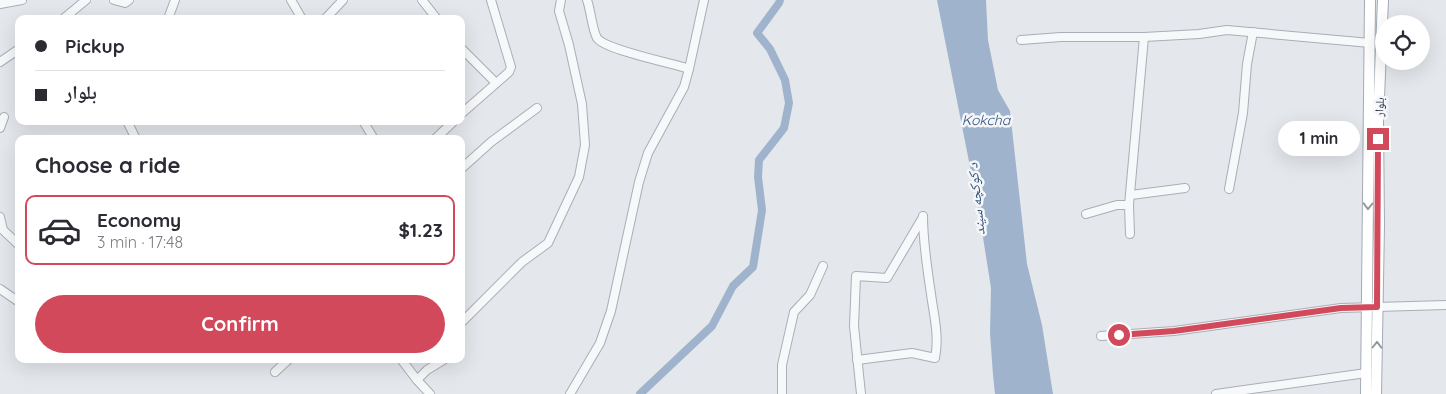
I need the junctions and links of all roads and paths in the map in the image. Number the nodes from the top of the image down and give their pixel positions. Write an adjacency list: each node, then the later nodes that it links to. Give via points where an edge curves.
1 (22, 0): 15 (street)
2 (86, 0): 16 (street)
3 (114, 0): 4 (street, via 125,3)
4 (129, 0)
5 (175, 0): 17 (street)
6 (291, 0): 18 (street)
7 (344, 0): 19 (street)
8 (422, 0): 20 (street)
9 (491, 0): 29 (street, via 511,68)
10 (560, 0): 51 (street, via 559,11 582,104 585,145 579,177 548,244 522,262)
11 (587, 0): 28 (street, via 597,38 602,42 622,51)
12 (704, 0): 28 (street)
13 (1370, 0): 24 (main road, بلوار)
14 (1383, 0): 33 (main road, بلوار)
15 (0, 4)
16 (68, 15)
17 (169, 15)
18 (300, 15)
19 (329, 15)
20 (434, 15)
21 (1253, 32): 22 (street, via 1227,30); 24 (street); 39 (street)
22 (1144, 38): 23 (street, via 1061,36); 40 (street)
23 (1021, 40)
24 (1370, 43): 33 (main road, بلوار)
25 (15, 52): 27 (street)
26 (465, 52): 29 (street)
27 (0, 62)
28 (690, 69): 61 (street, via 684,87 648,153 611,311 600,343)
29 (496, 83): 31 (street)
30 (537, 108): 37 (street)
31 (465, 110)
32 (4, 117): 35 (street)
33 (1374, 122): 50 (main road, بلوار)
34 (450, 125): 36 (street)
35 (0, 128)
36 (439, 135)
37 (465, 165)
38 (1185, 188): 40 (street)
39 (1229, 188)
40 (1131, 195): 41 (street)
41 (1130, 205): 42 (street, via 1117,204); 44 (street)
42 (1086, 214)
43 (0, 217): 45 (street, via 3,230)
44 (1130, 234)
45 (15, 241)
46 (824, 266): 62 (street, via 810,295 794,312 782,365)
47 (0, 289): 48 (street)
48 (15, 299)
49 (1446, 305): 50 (street)
50 (1372, 307): 52 (street, via 1341,308 1174,331); 58 (main road, بلوار); 66 (main road, بلوار, one-way to 50)
51 (465, 319)
52 (1100, 336)
53 (857, 360): 53 (street, via 854,326 856,276 887,278 923,216 923,239 936,329 935,358 912,353); 63 (street)
54 (284, 363): 57 (street)
55 (404, 363): 59 (street)
56 (438, 363): 59 (street)
57 (274, 372)
58 (1366, 373): 64 (street); 65 (main road, بلوار)
59 (417, 380): 60 (street)
60 (430, 394)
61 (570, 394)
62 (782, 394)
63 (861, 394)
64 (1216, 394)
65 (1366, 394)
66 (1376, 394)

